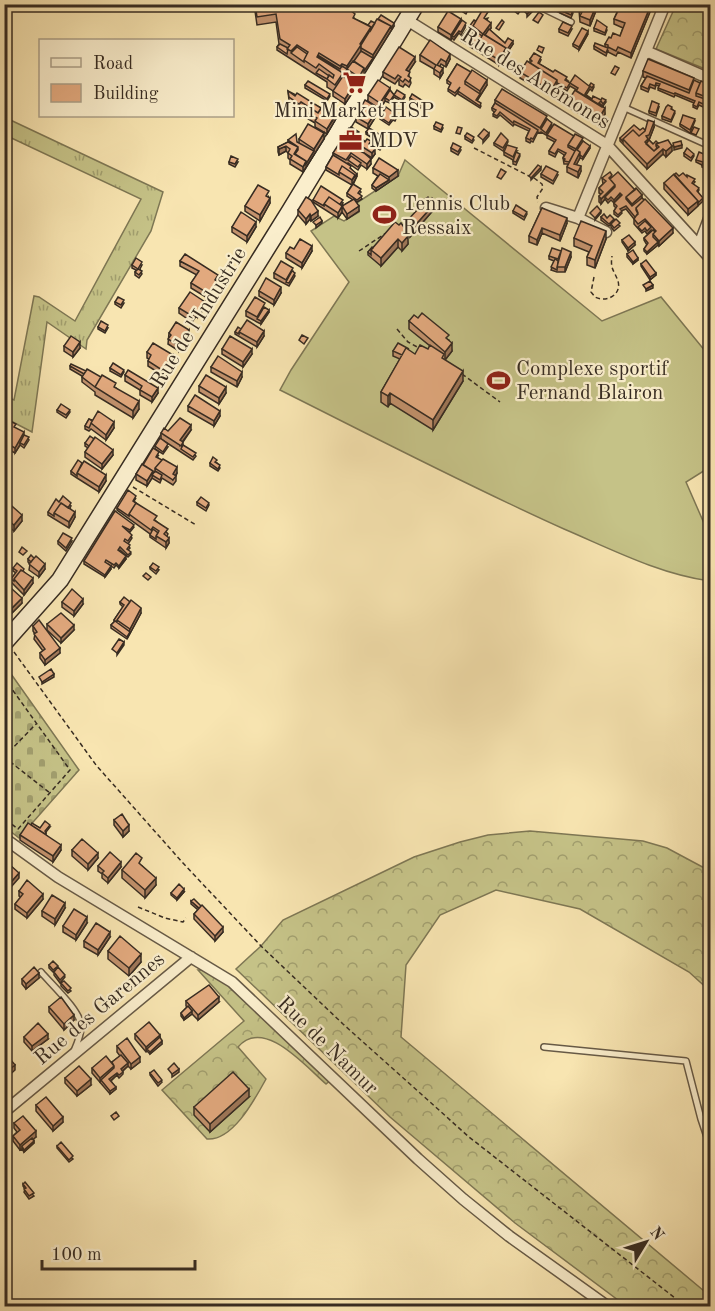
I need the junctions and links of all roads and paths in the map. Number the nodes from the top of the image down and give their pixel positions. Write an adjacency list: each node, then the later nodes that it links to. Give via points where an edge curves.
1 (416, 4): 4 (street, Rue de l'Industrie)
2 (534, 4): 5 (lane)
3 (665, 4): 6 (street)
4 (407, 20): 9 (street, Rue des Anémones); 26 (street, Rue de l'Industrie)
5 (571, 22)
6 (646, 51): 7 (street); 8 (street)
7 (711, 79)
8 (623, 107): 9 (street); 10 (lane)
9 (607, 145): 14 (street); 17 (street, Rue des Anémones)
10 (711, 146)
11 (474, 148): 12 (path, via 539,180 543,188 537,201)
12 (546, 207): 14 (street)
13 (711, 216): 17 (street)
14 (578, 219): 16 (street)
15 (387, 232): 18 (path)
16 (606, 232)
17 (699, 245): 20 (street, Rue des Anémones)
18 (359, 251)
19 (612, 256): 21 (path, via 610,265 618,286 612,298 595,297 591,292)
20 (711, 258)
21 (594, 277)
22 (398, 329): 23 (path, via 408,342)
23 (420, 348)
24 (463, 375): 25 (path)
25 (500, 402)
26 (122, 480): 27 (path); 28 (street, Rue de l'Industrie, via 60,580)
27 (196, 525)
28 (9, 648): 43 (path, via 96,765 261,946 469,1137)
29 (4, 678): 30 (path)
30 (37, 724): 31 (path); 32 (path, via 70,770)
31 (4, 757): 32 (path)
32 (50, 793): 33 (path, via 18,829)
33 (4, 818)
34 (4, 838): 37 (street, Rue de Namur, via 58,878)
35 (138, 907): 36 (path, via 165,918 183,922)
36 (186, 918)
37 (191, 957): 40 (street, Rue des Garennes); 44 (street, Rue de Namur, via 249,996 463,1198)
38 (41, 972): 40 (lane, via 80,1020)
39 (544, 1047): 42 (lane, via 686,1061)
40 (73, 1056): 41 (street, Rue des Garennes)
41 (4, 1112)
42 (711, 1146)
43 (675, 1298)
44 (607, 1306)

